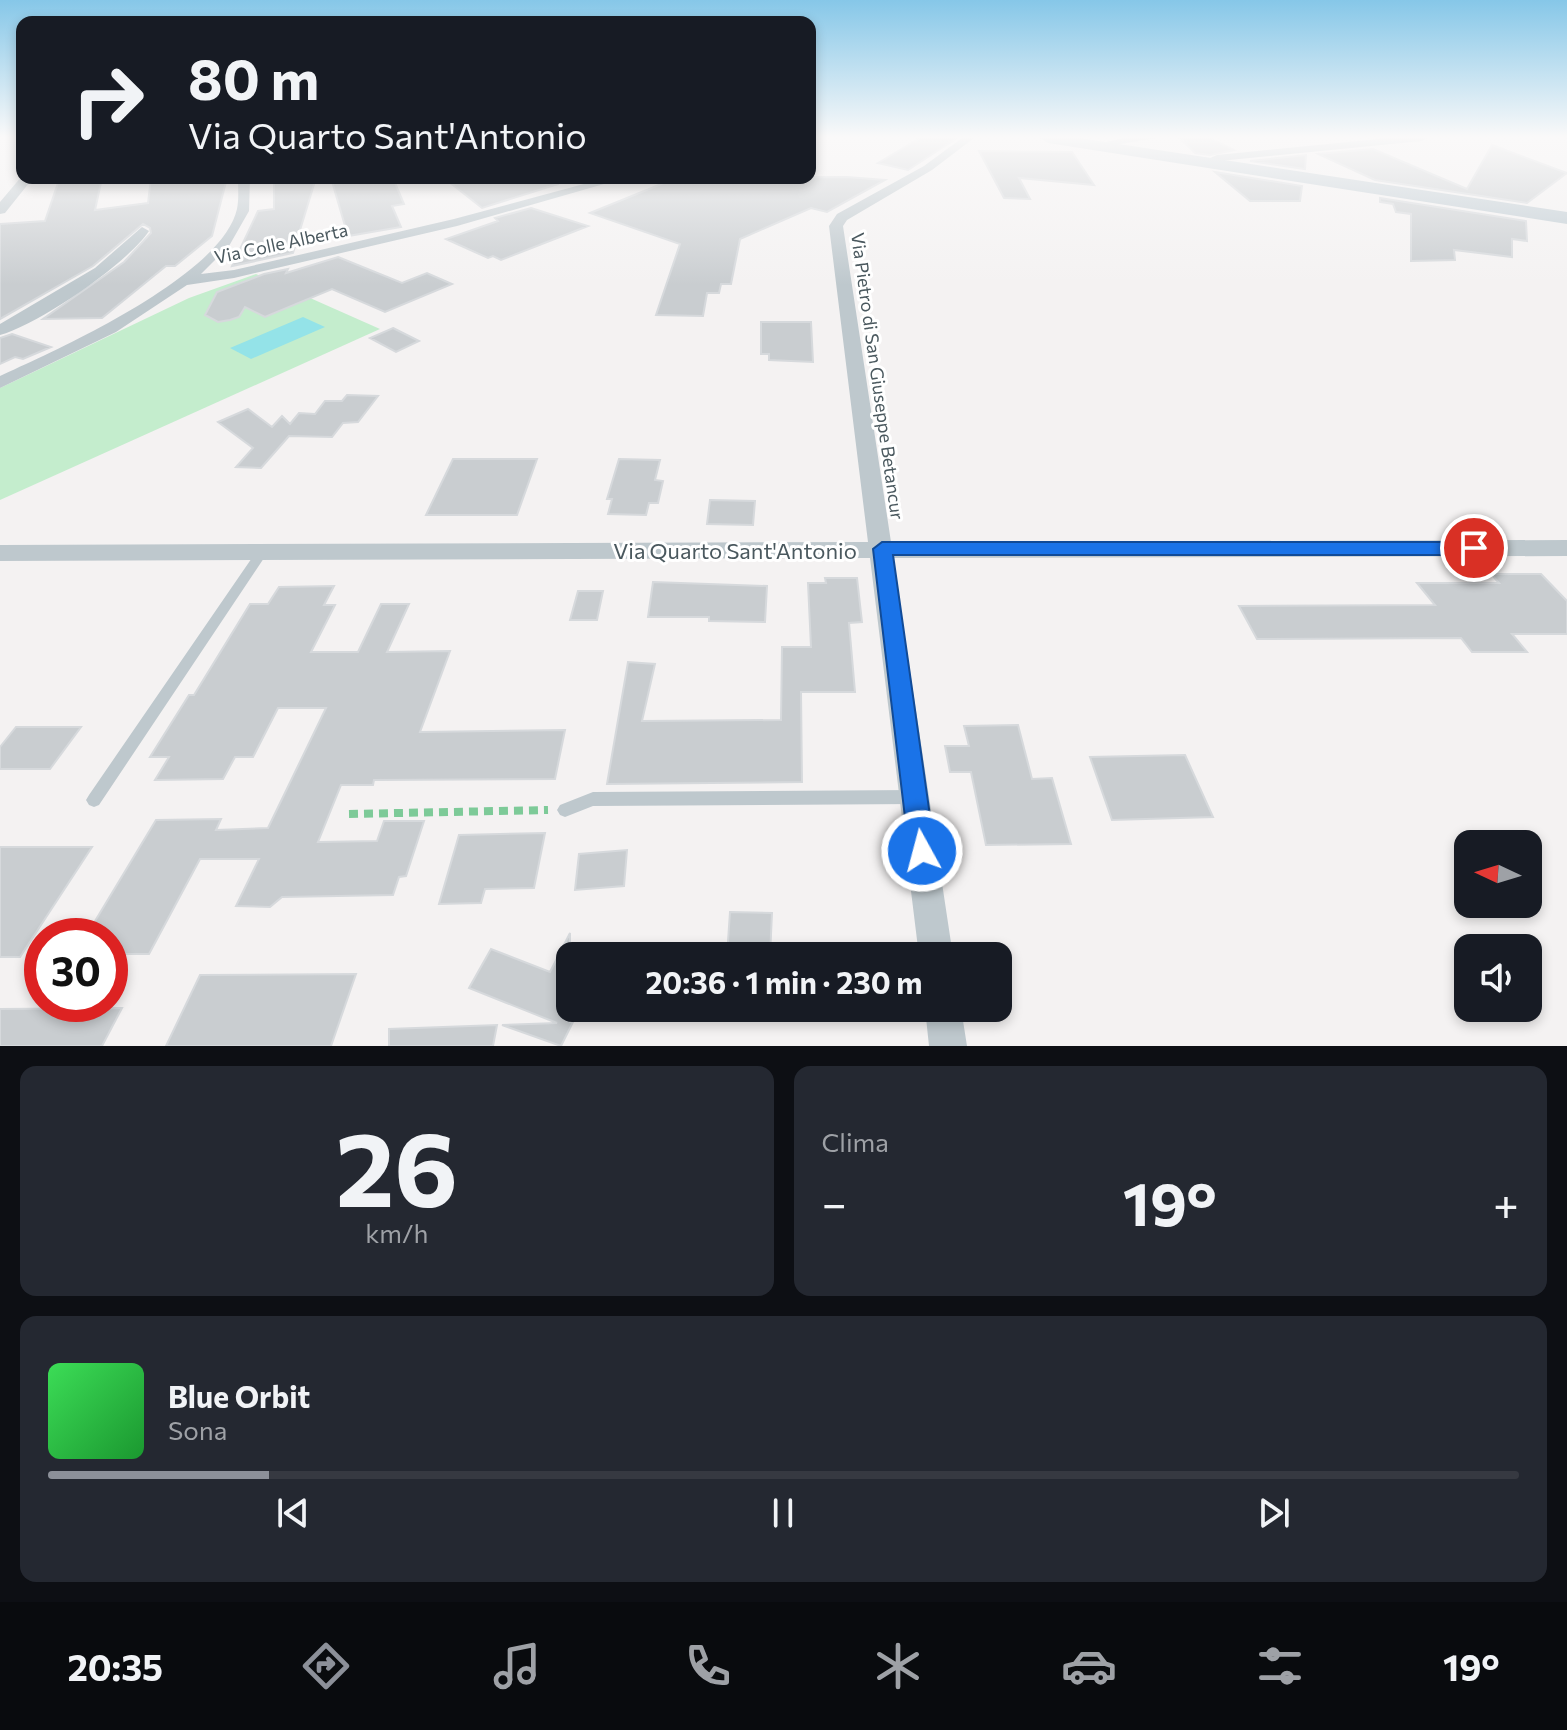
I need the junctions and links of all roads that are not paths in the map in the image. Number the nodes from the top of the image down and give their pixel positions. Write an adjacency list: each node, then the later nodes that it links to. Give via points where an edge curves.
1 (20, 187): 6 (street)
2 (244, 187): 9 (street, via 237,222)
3 (587, 187): 9 (street, Via Colle Alberta, via 457,222)
4 (895, 187): 13 (street, Via Pietro di San Giuseppe Betancur, via 836,224)
5 (1367, 187): 7 (main road)
6 (0, 210)
7 (1567, 218)
8 (142, 231): 10 (street, via 92,275)
9 (184, 281): 11 (street, via 131,318)
10 (0, 330)
11 (0, 383)
12 (1567, 548): 13 (street, Via Quarto Sant'Antonio)
13 (882, 549): 14 (street, Via Quarto Sant'Antonio); 16 (street)
14 (262, 552): 15 (street, Via Quarto Sant'Antonio); 17 (lane)
15 (0, 553)
16 (915, 797): 18 (lane, via 593,799); 19 (street)
17 (94, 800)
18 (565, 810)
19 (934, 942)
20 (945, 1022): 21 (street)
21 (948, 1046)

